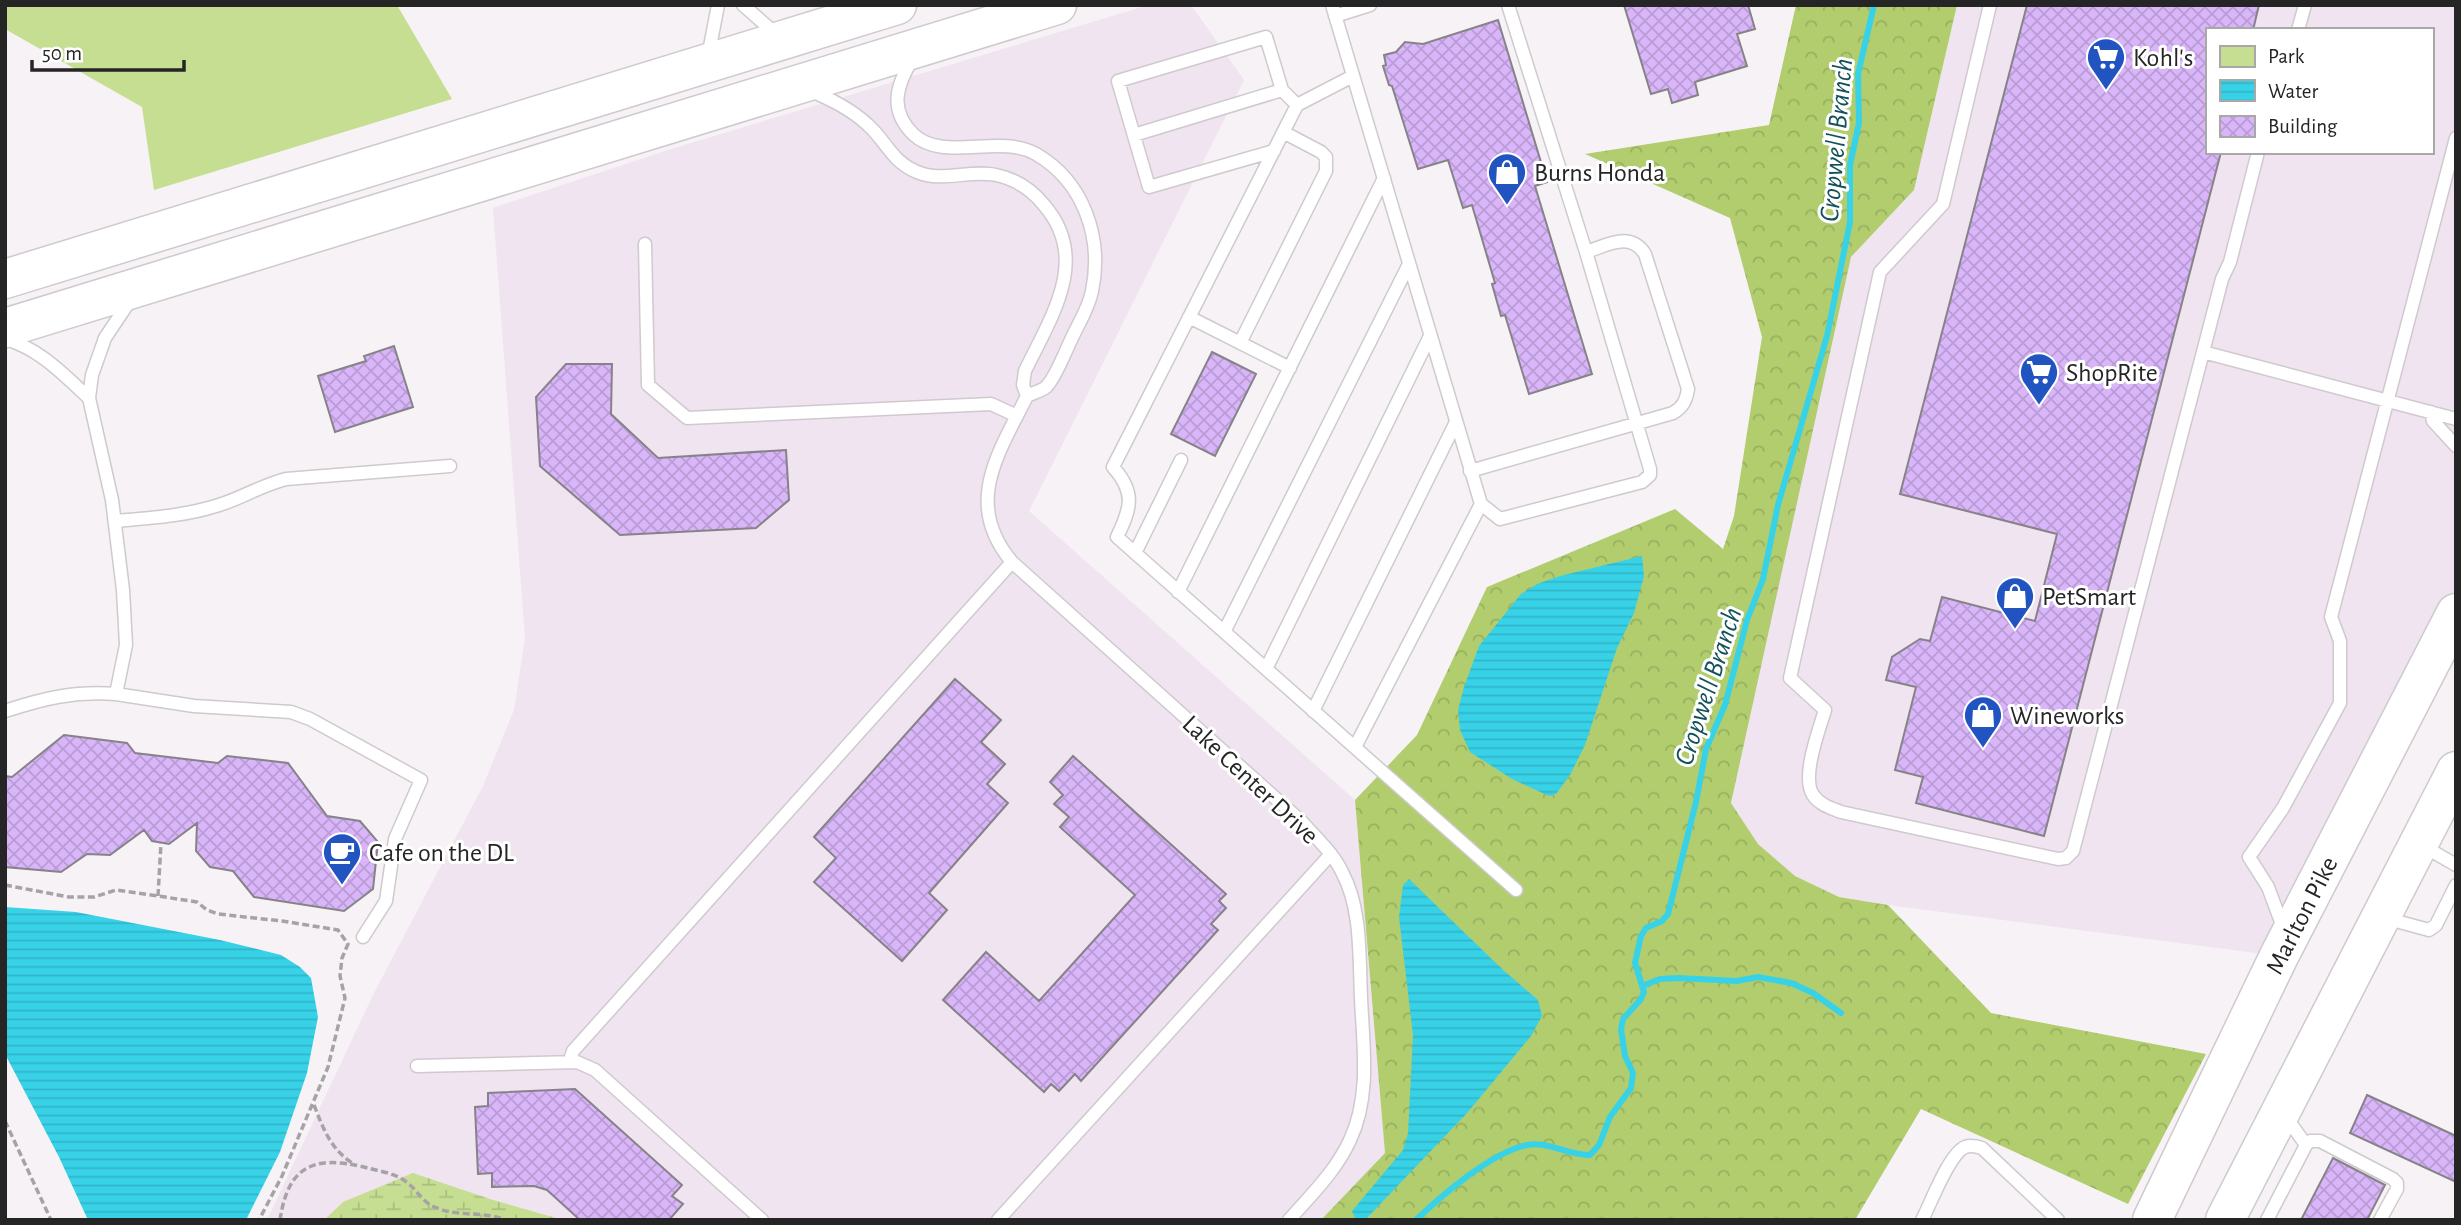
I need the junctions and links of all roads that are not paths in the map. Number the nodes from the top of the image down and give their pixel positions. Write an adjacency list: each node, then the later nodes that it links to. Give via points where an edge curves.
1 (718, 5): 13 (lane)
2 (743, 5): 11 (lane)
3 (897, 5): 11 (highway)
4 (1057, 5): 12 (highway)
5 (1370, 5): 9 (lane)
6 (1508, 5): 26 (lane)
7 (1990, 5): 36 (lane, via 1943,204 1880,272 1790,678 1825,710 1809,780 1812,794 1822,804 2058,859 2073,851)
8 (2305, 5): 10 (lane)
9 (1333, 11): 14 (lane)
10 (2299, 28)
11 (782, 40): 13 (highway)
12 (919, 49): 15 (highway); 38 (lane, Lake Center Drive, via 898,85 899,113 914,135 926,144 942,147 1011,146 1032,152 1059,170 1084,204 1095,243 1092,293 1046,387)
13 (707, 63): 25 (highway)
14 (1353, 76): 17 (lane); 23 (lane)
15 (797, 85): 30 (highway); 38 (lane, Lake Center Drive, via 854,113 909,168 934,177 1003,177 1028,188 1049,210 1063,236 1065,283 1025,371)
16 (1282, 90): 17 (lane); 19 (lane); 19 (lane, via 1266,37 1130,77 1118,81)
17 (1297, 105): 18 (lane)
18 (1283, 132): 21 (lane); 35 (lane, via 1321,152 1326,157 1326,171)
19 (1134, 135): 21 (lane, via 1149,187)
20 (2456, 138): 40 (lane)
21 (1274, 151): 31 (lane)
22 (2258, 154): 36 (lane)
23 (1384, 178): 28 (lane); 37 (lane)
24 (645, 244): 42 (lane, via 648,385 687,418 991,404)
25 (111, 247): 27 (highway, via 94,243); 29 (highway)
26 (1586, 252): 45 (lane); 45 (lane, via 1622,241 1639,245 1688,389 1682,407)
27 (5, 264)
28 (1409, 264): 33 (lane); 56 (lane)
29 (5, 279)
30 (139, 287): 32 (highway); 39 (lane, via 105,338)
31 (1189, 317): 35 (lane); 52 (lane, via 1112,467 1128,491 1129,505 1117,537)
32 (5, 328)
33 (1430, 336): 44 (lane); 57 (lane)
34 (5, 339): 39 (lane, via 23,344 43,358)
35 (1240, 343): 37 (lane)
36 (2203, 352): 40 (lane)
37 (1290, 368): 54 (lane)
38 (1027, 396): 42 (lane, Lake Center Drive)
39 (89, 398): 51 (lane)
40 (2387, 400): 41 (lane); 70 (lane, via 2331,617 2340,641 2340,703 2283,808 2249,857 2268,887 2285,935)
41 (2431, 412): 43 (lane); 46 (lane, via 2433,421)
42 (1017, 416): 53 (lane, Lake Center Drive, via 987,498 992,533)
43 (2456, 419)
44 (1456, 422): 49 (lane); 60 (lane)
45 (1639, 423): 49 (lane); 50 (lane, via 1650,469 1642,482 1500,519)
46 (2456, 446)
47 (1181, 460): 52 (lane)
48 (450, 466): 51 (lane, via 286,480 196,512)
49 (1470, 471): 50 (lane)
50 (1481, 504): 61 (lane)
51 (115, 521): 58 (lane, via 126,645)
52 (1135, 553): 54 (lane)
53 (1012, 562): 64 (lane, Lake Center Drive, via 1302,822); 71 (lane, via 573,1051)
54 (1178, 592): 56 (lane)
55 (2456, 613): 70 (highway, Marlton Pike)
56 (1224, 632): 57 (lane)
57 (1266, 669): 60 (lane)
58 (116, 694): 59 (lane, via 72,693); 69 (lane, via 194,706 291,712 421,780 395,839 386,901)
59 (5, 711)
60 (1313, 711): 61 (lane)
61 (1355, 747): 67 (lane)
62 (2448, 794): 63 (highway)
63 (2419, 844): 65 (lane); 68 (highway)
64 (1331, 855): 76 (lane); 77 (lane, Lake Center Drive, via 1343,873 1356,914 1364,1082 1350,1141 1324,1182)
65 (2456, 864)
66 (2456, 885): 68 (lane, via 2436,925 2428,930)
67 (1516, 890)
68 (2381, 917): 73 (highway)
69 (363, 937)
70 (2279, 956): 80 (highway, Marlton Pike)
71 (570, 1060): 72 (lane); 75 (lane, via 595,1070)
72 (417, 1066)
73 (2281, 1110): 74 (lane); 81 (highway)
74 (2306, 1145): 82 (lane); 83 (lane, via 2310,1140 2320,1141 2397,1183)
75 (762, 1220)
76 (998, 1220)
77 (1289, 1220)
78 (1922, 1220): 79 (lane, via 1953,1160 1966,1146 1975,1145)
79 (2058, 1220)
80 (2152, 1220)
81 (2225, 1220)
82 (2267, 1220)
83 (2380, 1220)

